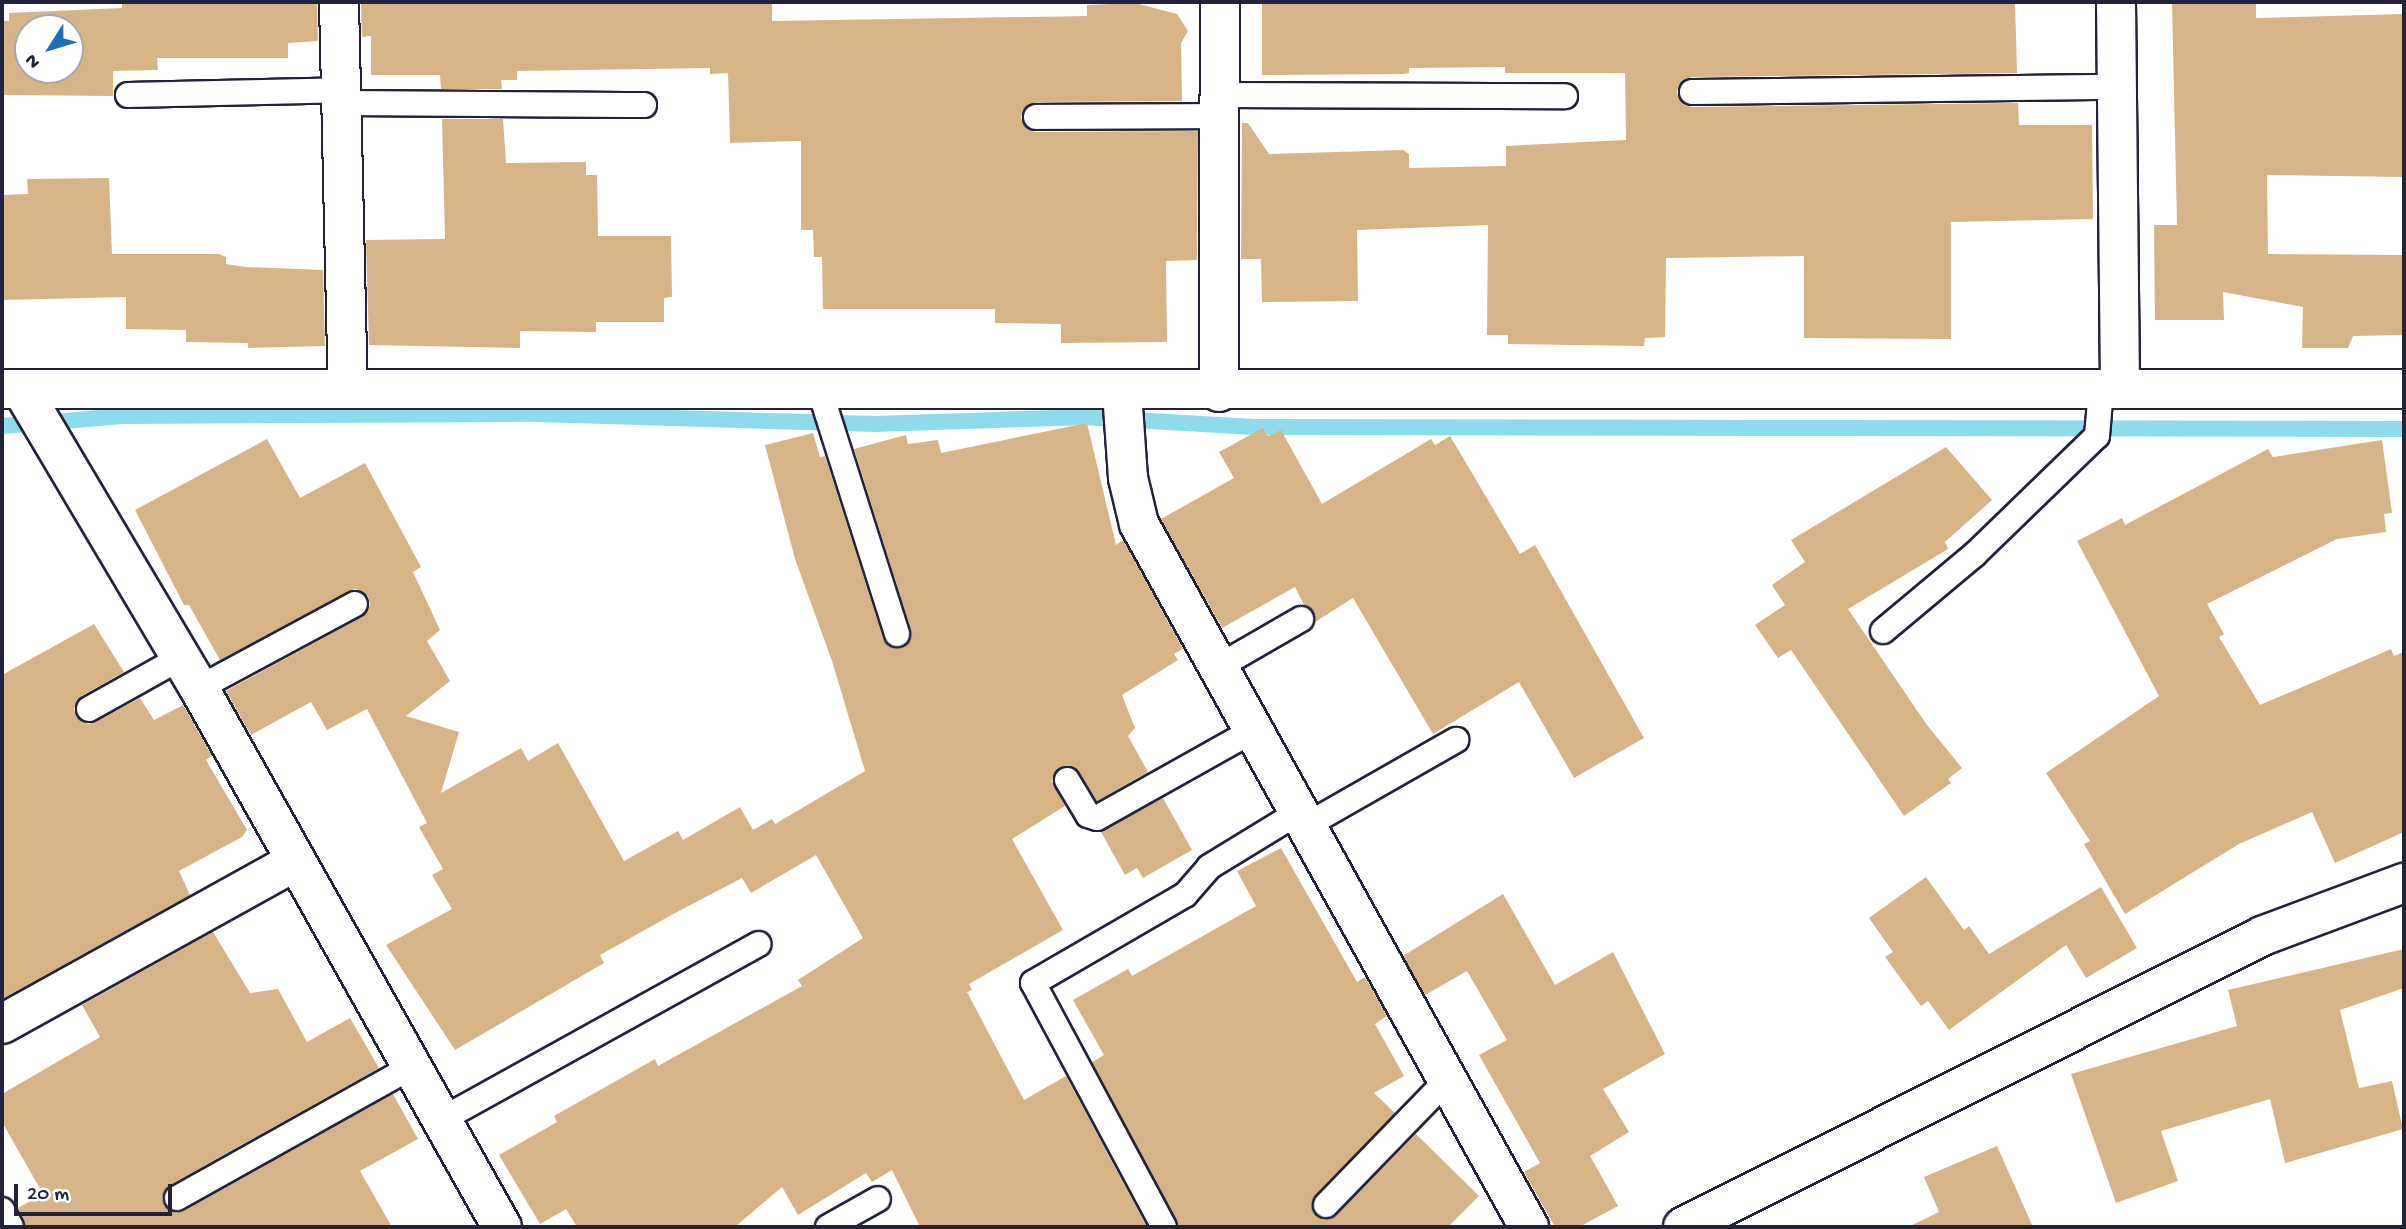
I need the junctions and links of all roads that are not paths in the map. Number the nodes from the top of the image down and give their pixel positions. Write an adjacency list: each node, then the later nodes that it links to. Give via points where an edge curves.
1 (339, 2): 8 (street)
2 (1220, 2): 10 (street)
3 (2116, 2): 4 (street)
4 (2117, 87): 5 (lane); 15 (street)
5 (1692, 92)
6 (128, 95): 8 (lane)
7 (1565, 96): 10 (lane)
8 (342, 97): 9 (lane); 12 (street)
9 (644, 105)
10 (1220, 105): 11 (lane); 18 (street)
11 (1037, 117)
12 (348, 388): 14 (street); 16 (street)
13 (2404, 388): 15 (street)
14 (12, 389): 24 (street)
15 (2111, 389): 18 (street); 21 (lane, via 2097,436 1973,555)
16 (820, 391): 17 (street); 22 (lane)
17 (1122, 392): 18 (street); 23 (street, via 1128,478 1139,524)
18 (1219, 392)
19 (355, 604): 24 (lane)
20 (1301, 619): 23 (lane)
21 (1883, 631)
22 (897, 634)
23 (1218, 667): 26 (street)
24 (191, 672): 25 (lane); 30 (street)
25 (89, 709)
26 (1254, 730): 28 (lane, via 1097,818 1088,815); 29 (street)
27 (1455, 740): 29 (lane)
28 (1067, 780)
29 (1303, 818): 35 (street); 44 (lane, via 1209,867 1185,895 1033,984)
30 (296, 861): 33 (street); 34 (street)
31 (2404, 883): 46 (street, via 2262,936)
32 (758, 944): 36 (lane)
33 (2, 1024)
34 (410, 1068): 36 (street); 37 (lane)
35 (1450, 1077): 39 (lane); 45 (street)
36 (441, 1120): 42 (street)
37 (177, 1198)
38 (878, 1199): 43 (lane)
39 (1326, 1205)
40 (2, 1210): 41 (lane)
41 (11, 1227)
42 (502, 1227)
43 (828, 1227)
44 (1164, 1227)
45 (1530, 1227)
46 (1683, 1227)

